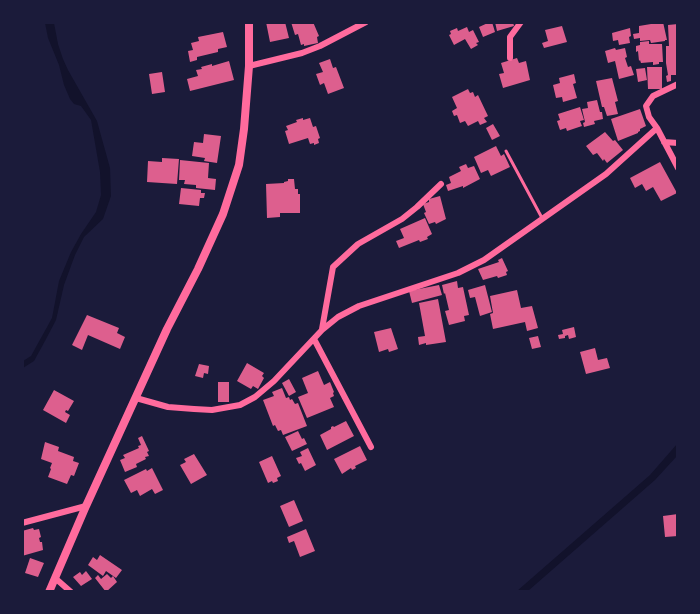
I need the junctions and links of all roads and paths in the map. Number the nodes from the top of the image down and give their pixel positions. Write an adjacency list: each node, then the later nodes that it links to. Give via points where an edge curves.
1 (249, 22): 5 (street)
2 (366, 22): 5 (street, via 302,53)
3 (521, 22): 4 (street, via 510,37)
4 (510, 58)
5 (249, 66): 16 (street, via 239,165 223,214)
6 (678, 84): 7 (street, via 653,96 646,106)
7 (657, 128): 8 (street); 13 (street, via 606,174)
8 (664, 142): 9 (street); 11 (street)
9 (678, 142)
10 (506, 151): 13 (lane)
11 (677, 164)
12 (441, 184): 14 (street, via 402,219 358,244 333,267)
13 (543, 220): 14 (street, via 470,268 359,306)
14 (322, 330): 15 (street)
15 (314, 339): 16 (street, via 274,381 240,405 194,409); 17 (street)
16 (136, 398): 18 (street)
17 (371, 447)
18 (86, 506): 19 (street); 20 (street)
19 (22, 523)
20 (55, 578): 21 (street); 22 (street)
21 (49, 591)
22 (71, 591)

